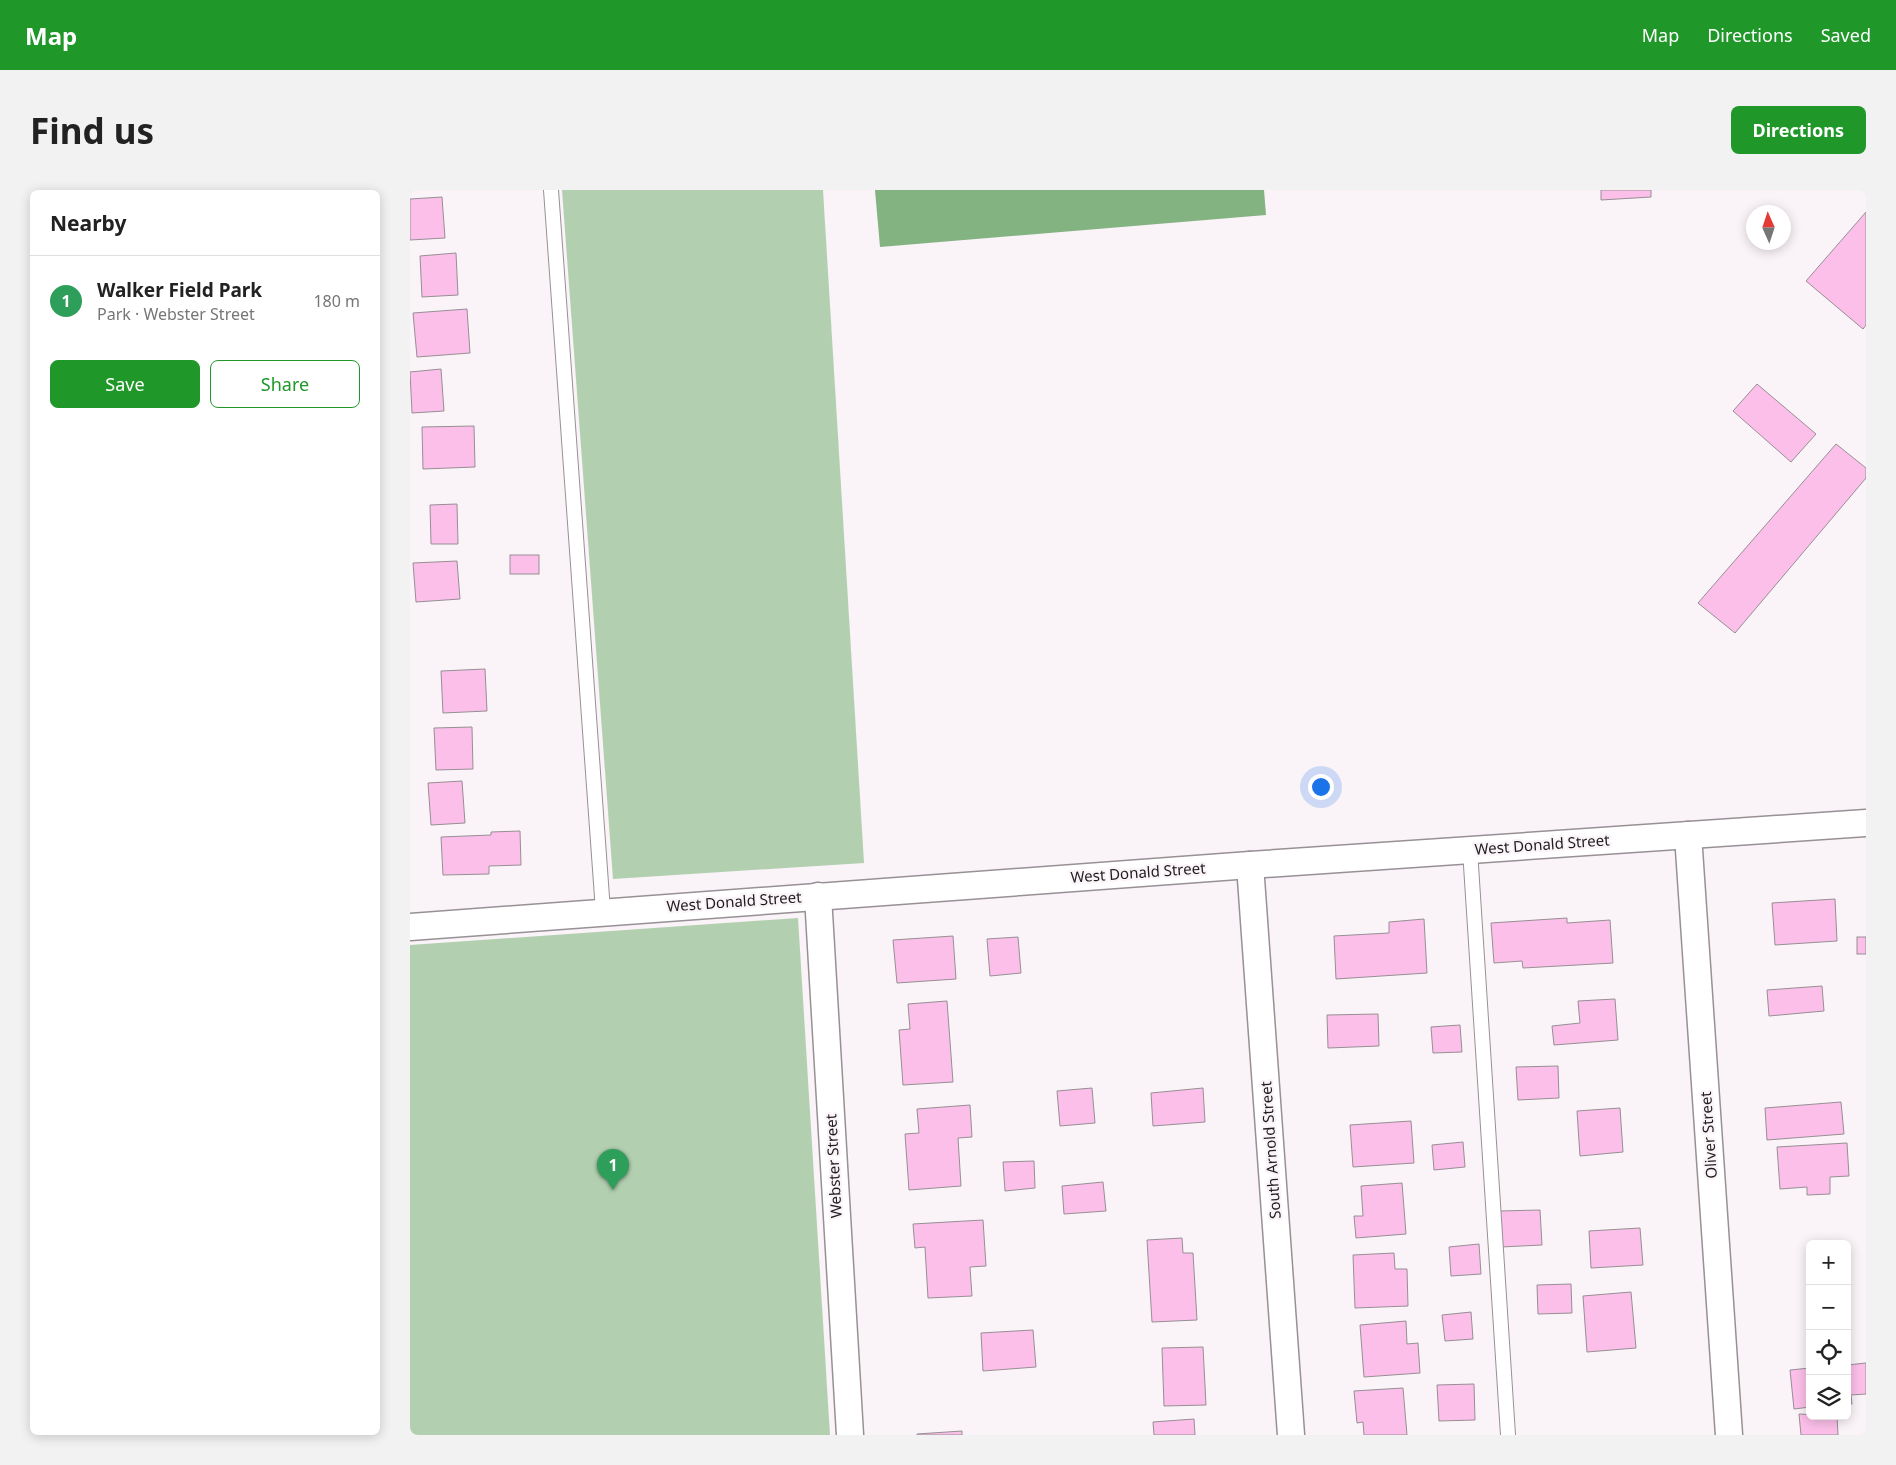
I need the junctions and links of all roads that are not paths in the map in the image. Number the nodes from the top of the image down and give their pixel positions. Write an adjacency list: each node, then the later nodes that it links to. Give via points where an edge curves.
1 (550, 190): 7 (lane)
2 (1866, 823): 3 (street, West Donald Street)
3 (1688, 835): 4 (street, West Donald Street); 12 (street, Oliver Street)
4 (1470, 850): 5 (street, West Donald Street); 11 (lane)
5 (1250, 865): 6 (street, West Donald Street); 10 (street, South Arnold Street)
6 (818, 896): 7 (street, West Donald Street); 9 (street, Webster Street)
7 (603, 911): 8 (street, West Donald Street)
8 (410, 927)
9 (850, 1435)
10 (1291, 1435)
11 (1508, 1435)
12 (1729, 1435)

